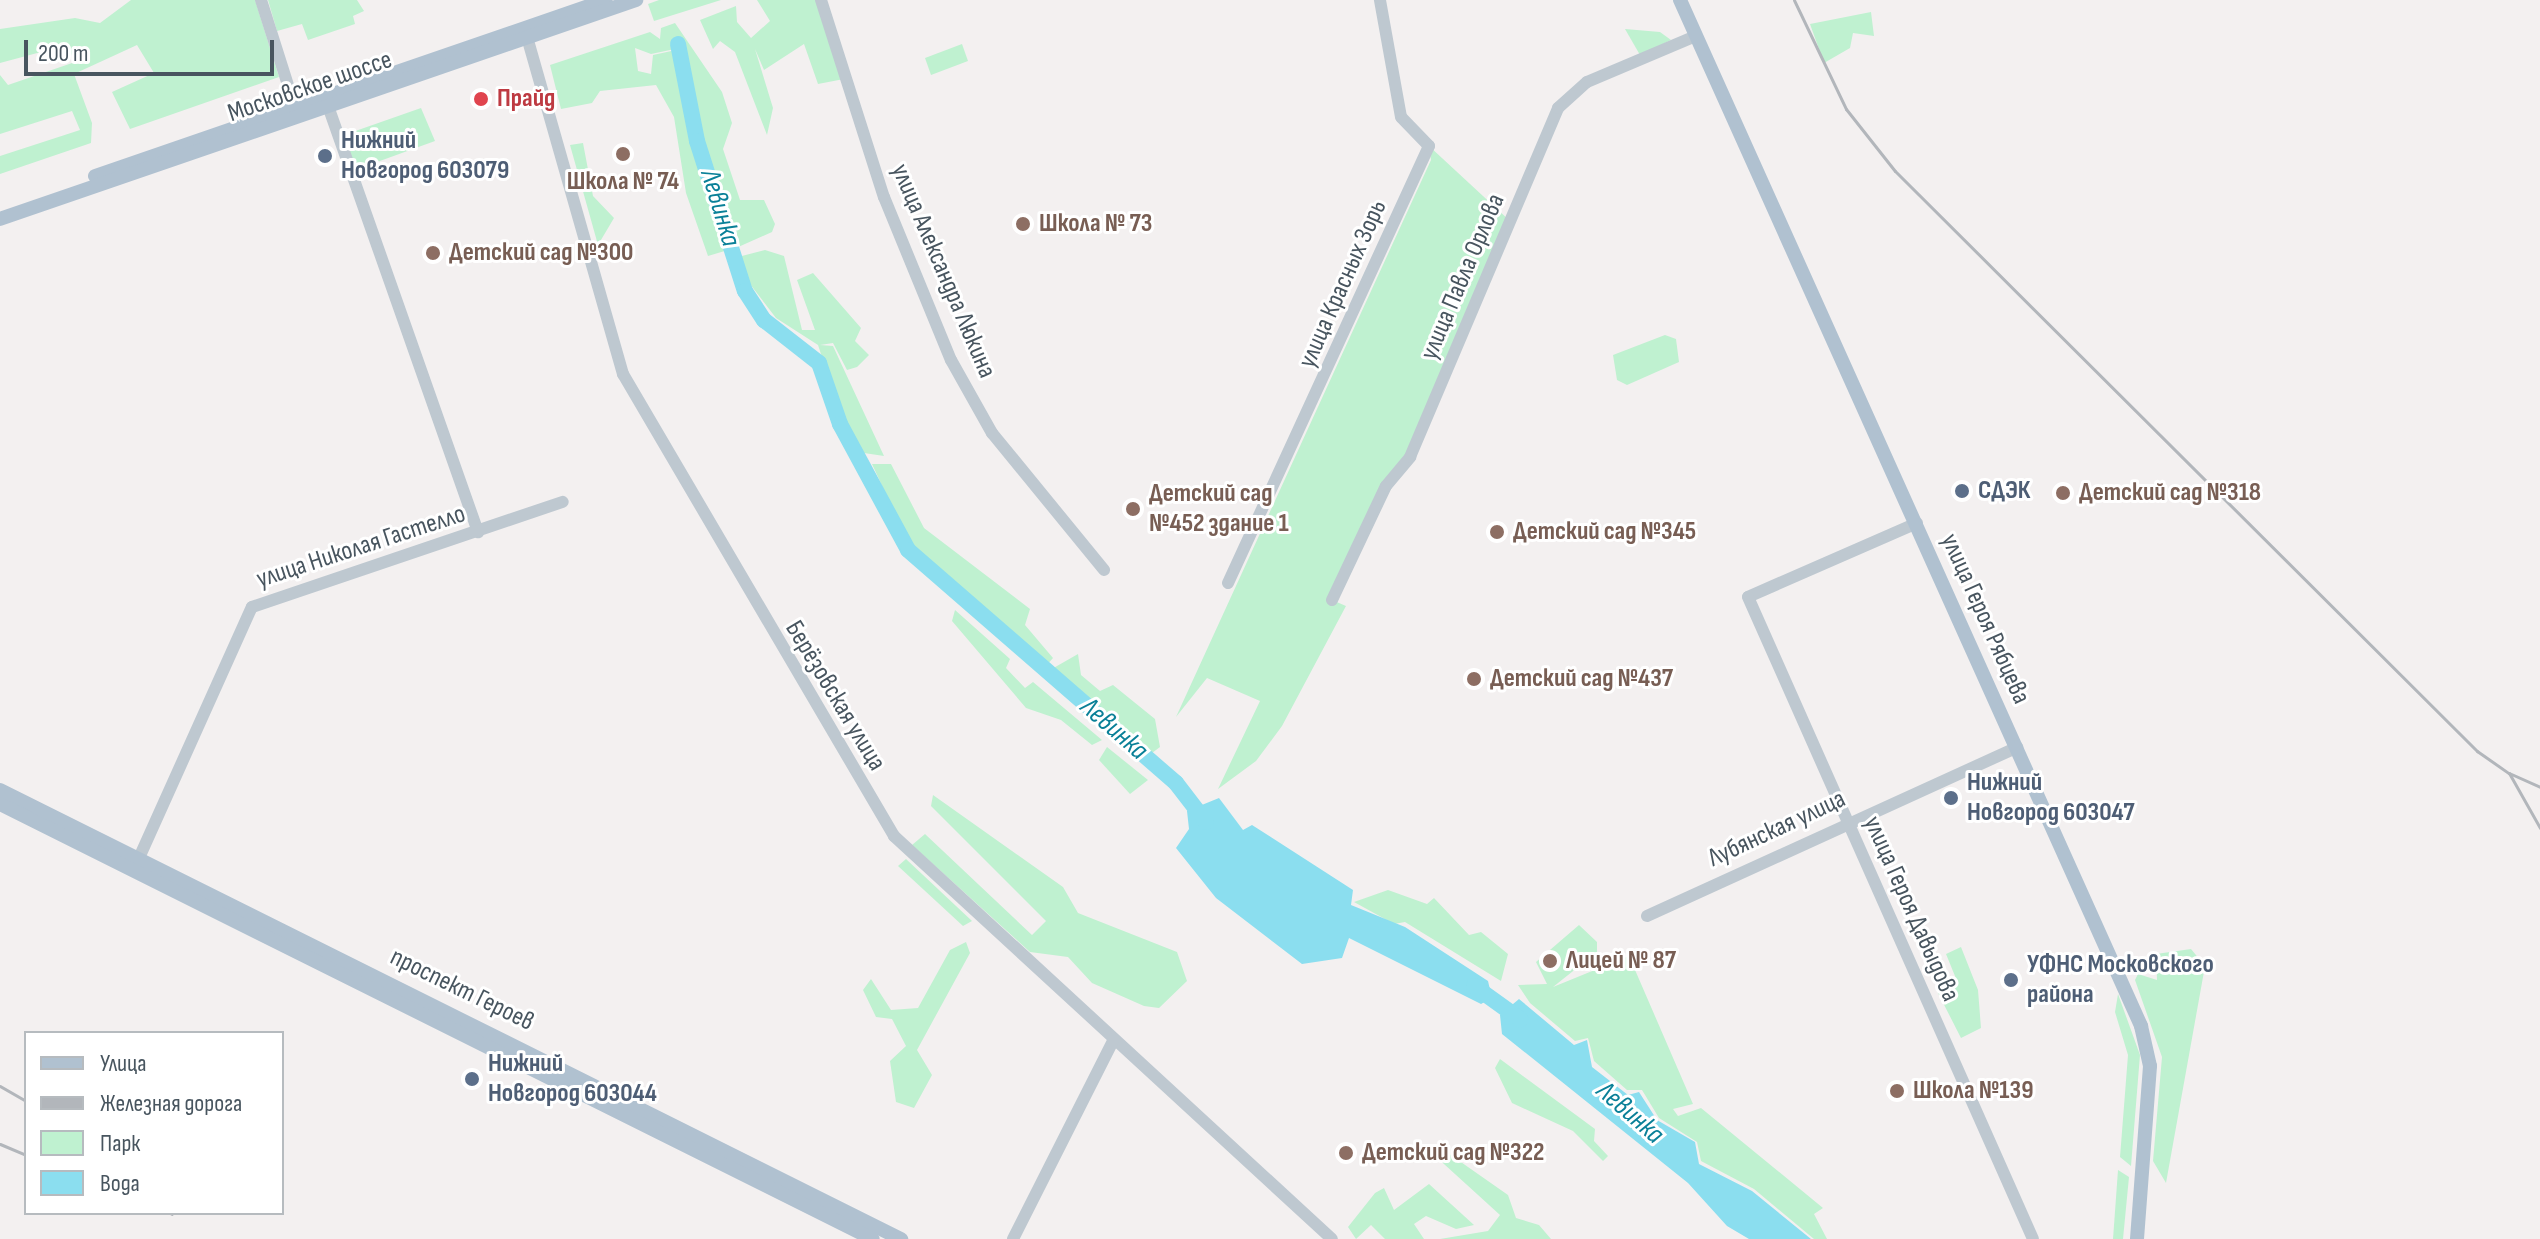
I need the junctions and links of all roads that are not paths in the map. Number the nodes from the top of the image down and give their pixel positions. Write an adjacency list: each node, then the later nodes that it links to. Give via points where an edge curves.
1 (261, 0): 10 (street)
2 (606, 0): 7 (main road, Московское шоссе)
3 (636, 0): 7 (main road, Московское шоссе)
4 (821, 0): 16 (street, улица Александра Люкина, via 884,197 951,360 992,433)
5 (1380, 0): 17 (street, улица Красных Зорь, via 1401,117 1429,146)
6 (1680, 0): 8 (main road, улица Героя Рябцева)
7 (526, 33): 9 (main road, Московское шоссе); 10 (main road, Московское шоссе); 25 (street, Берёзовская улица, via 623,374 686,490 894,836)
8 (1696, 36): 14 (main road, улица Героя Рябцева); 18 (street, улица Павла Орлова, via 1587,82 1558,108 1410,457 1386,486)
9 (328, 106): 12 (main road, Московское шоссе); 15 (street)
10 (295, 107): 11 (main road, Московское шоссе)
11 (0, 209)
12 (0, 219)
13 (563, 502): 15 (street, улица Николая Гастелло)
14 (1917, 523): 19 (main road, улица Героя Рябцева); 22 (street, улица Героя Давыдова, via 1748,597)
15 (478, 532): 23 (street, улица Николая Гастелло, via 252,607)
16 (1104, 570)
17 (1228, 583)
18 (1332, 600)
19 (2017, 747): 22 (street, Лубянская улица); 31 (main road, улица Героя Рябцева, via 2148,1046)
20 (0, 790): 23 (main road, проспект Героев)
21 (0, 804): 26 (main road, проспект Героев)
22 (1847, 820): 24 (street, Лубянская улица); 30 (street, улица Героя Давыдова)
23 (139, 858): 27 (main road, проспект Героев)
24 (1647, 916)
25 (1114, 1039): 28 (street); 29 (street, Берёзовская улица)
26 (873, 1239)
27 (901, 1239)
28 (1013, 1239)
29 (1332, 1239)
30 (2033, 1239)
31 (2137, 1239)

